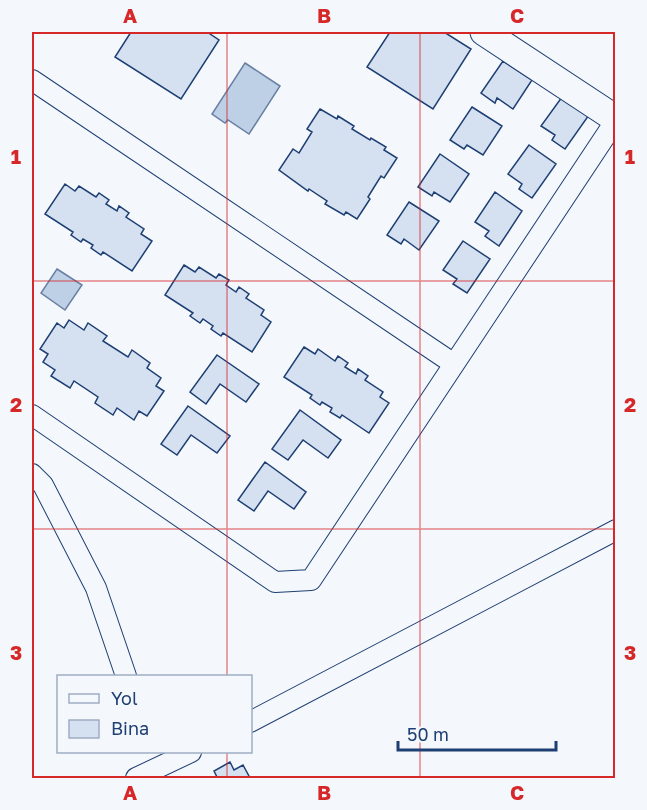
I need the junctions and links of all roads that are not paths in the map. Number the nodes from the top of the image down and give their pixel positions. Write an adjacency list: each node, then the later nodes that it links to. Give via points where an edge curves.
1 (484, 32): 3 (street)
2 (32, 80): 4 (street)
3 (615, 119): 4 (street)
4 (454, 364): 5 (street, via 311,580 276,582)
5 (32, 415)
6 (32, 474): 8 (street, via 43,485 96,588)
7 (615, 530): 9 (street)
8 (126, 675)
9 (252, 721)
10 (185, 753): 11 (street)
11 (136, 778)

